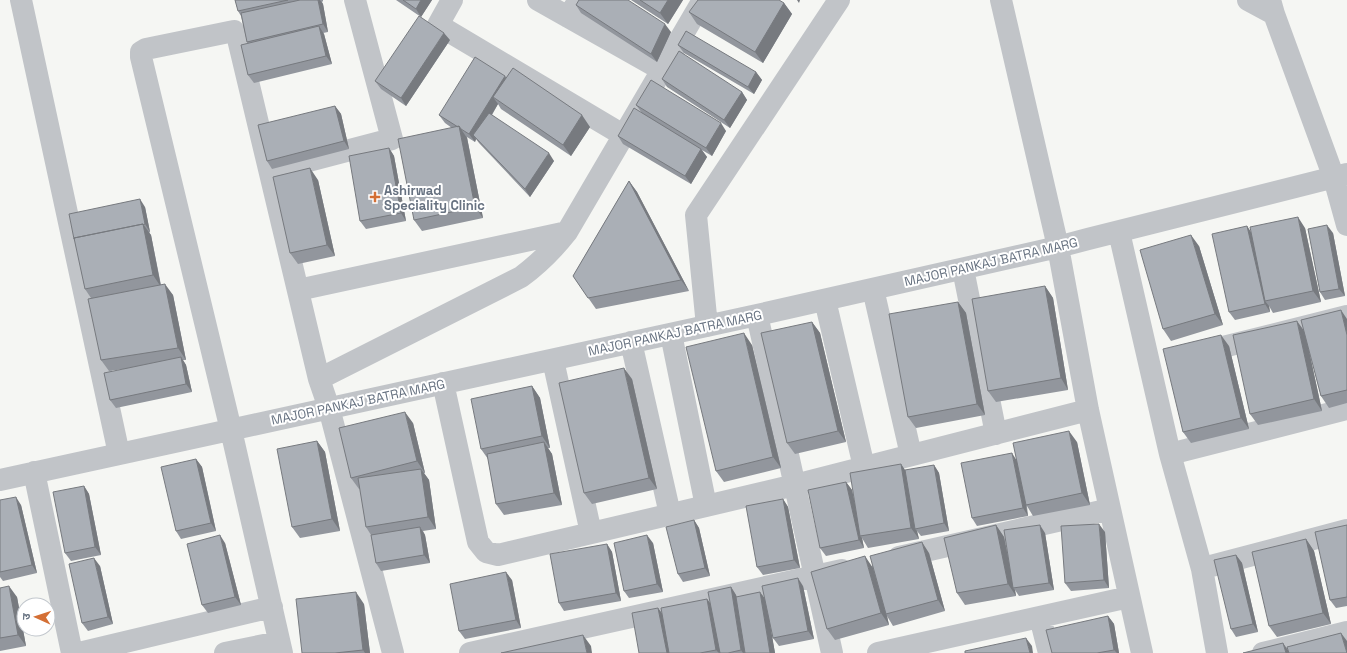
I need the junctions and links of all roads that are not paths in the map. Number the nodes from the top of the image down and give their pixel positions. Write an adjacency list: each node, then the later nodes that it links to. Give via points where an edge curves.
1 (21, 0): 37 (street)
2 (356, 0): 13 (street, via 392,139)
3 (452, 0): 12 (street, via 438,25)
4 (538, 0): 10 (street)
5 (703, 0): 11 (street)
6 (839, 0): 25 (street, via 696,215)
7 (1001, 0): 18 (street)
8 (1248, 0): 9 (street)
9 (1272, 7): 14 (street)
10 (573, 9): 11 (street)
11 (662, 70): 12 (street)
12 (623, 136): 16 (street)
13 (270, 171): 21 (street); 35 (street, via 234,31 141,52)
14 (1340, 176): 15 (street); 17 (street, MAJOR PANKAJ BATRA MARG)
15 (1347, 225)
16 (567, 232): 21 (street); 30 (street, via 552,251 521,277)
17 (1119, 232): 18 (street, MAJOR PANKAJ BATRA MARG); 29 (street)
18 (1058, 248): 19 (street, MAJOR PANKAJ BATRA MARG); 34 (street)
19 (963, 269): 20 (street, MAJOR PANKAJ BATRA MARG); 36 (street)
20 (873, 289): 22 (street, MAJOR PANKAJ BATRA MARG); 39 (street)
21 (298, 290): 30 (street)
22 (825, 300): 23 (street, MAJOR PANKAJ BATRA MARG); 40 (street)
23 (756, 315): 25 (street, MAJOR PANKAJ BATRA MARG); 43 (street)
24 (1347, 316): 29 (street)
25 (707, 326): 26 (street, MAJOR PANKAJ BATRA MARG)
26 (671, 334): 27 (street, MAJOR PANKAJ BATRA MARG); 44 (street)
27 (632, 342): 28 (street, MAJOR PANKAJ BATRA MARG); 46 (street)
28 (553, 360): 31 (street, MAJOR PANKAJ BATRA MARG); 48 (street)
29 (1165, 361): 38 (street)
30 (319, 379): 32 (street)
31 (443, 383): 32 (street, MAJOR PANKAJ BATRA MARG); 48 (street, via 478,542 486,552 498,555)
32 (329, 408): 35 (street, MAJOR PANKAJ BATRA MARG); 61 (street)
33 (1347, 409): 38 (street)
34 (1088, 410): 36 (street); 45 (street)
35 (231, 430): 37 (street, MAJOR PANKAJ BATRA MARG); 52 (street)
36 (996, 434): 39 (street)
37 (119, 454): 41 (street, MAJOR PANKAJ BATRA MARG)
38 (1170, 454): 49 (street)
39 (911, 455): 40 (street)
40 (864, 467): 43 (street)
41 (34, 472): 42 (street, MAJOR PANKAJ BATRA MARG); 58 (street)
42 (0, 480)
43 (795, 485): 44 (street); 50 (street)
44 (706, 506): 46 (street)
45 (1110, 509): 50 (street); 51 (street)
46 (670, 514): 48 (street)
47 (1347, 530): 49 (street)
48 (591, 533)
49 (1202, 569): 67 (street)
50 (815, 576): 62 (street); 63 (street)
51 (1129, 597): 53 (street); 66 (street)
52 (272, 607): 56 (street); 59 (street)
53 (1040, 617): 55 (street); 65 (street)
54 (1347, 632): 68 (street)
55 (962, 644): 57 (street)
56 (280, 647): 60 (street)
57 (912, 649): 64 (street)
58 (72, 653)
59 (79, 653)
60 (225, 653)
61 (392, 653)
62 (470, 653)
63 (832, 653)
64 (878, 653)
65 (1049, 653)
66 (1142, 653)
67 (1217, 653)
68 (1263, 653)

